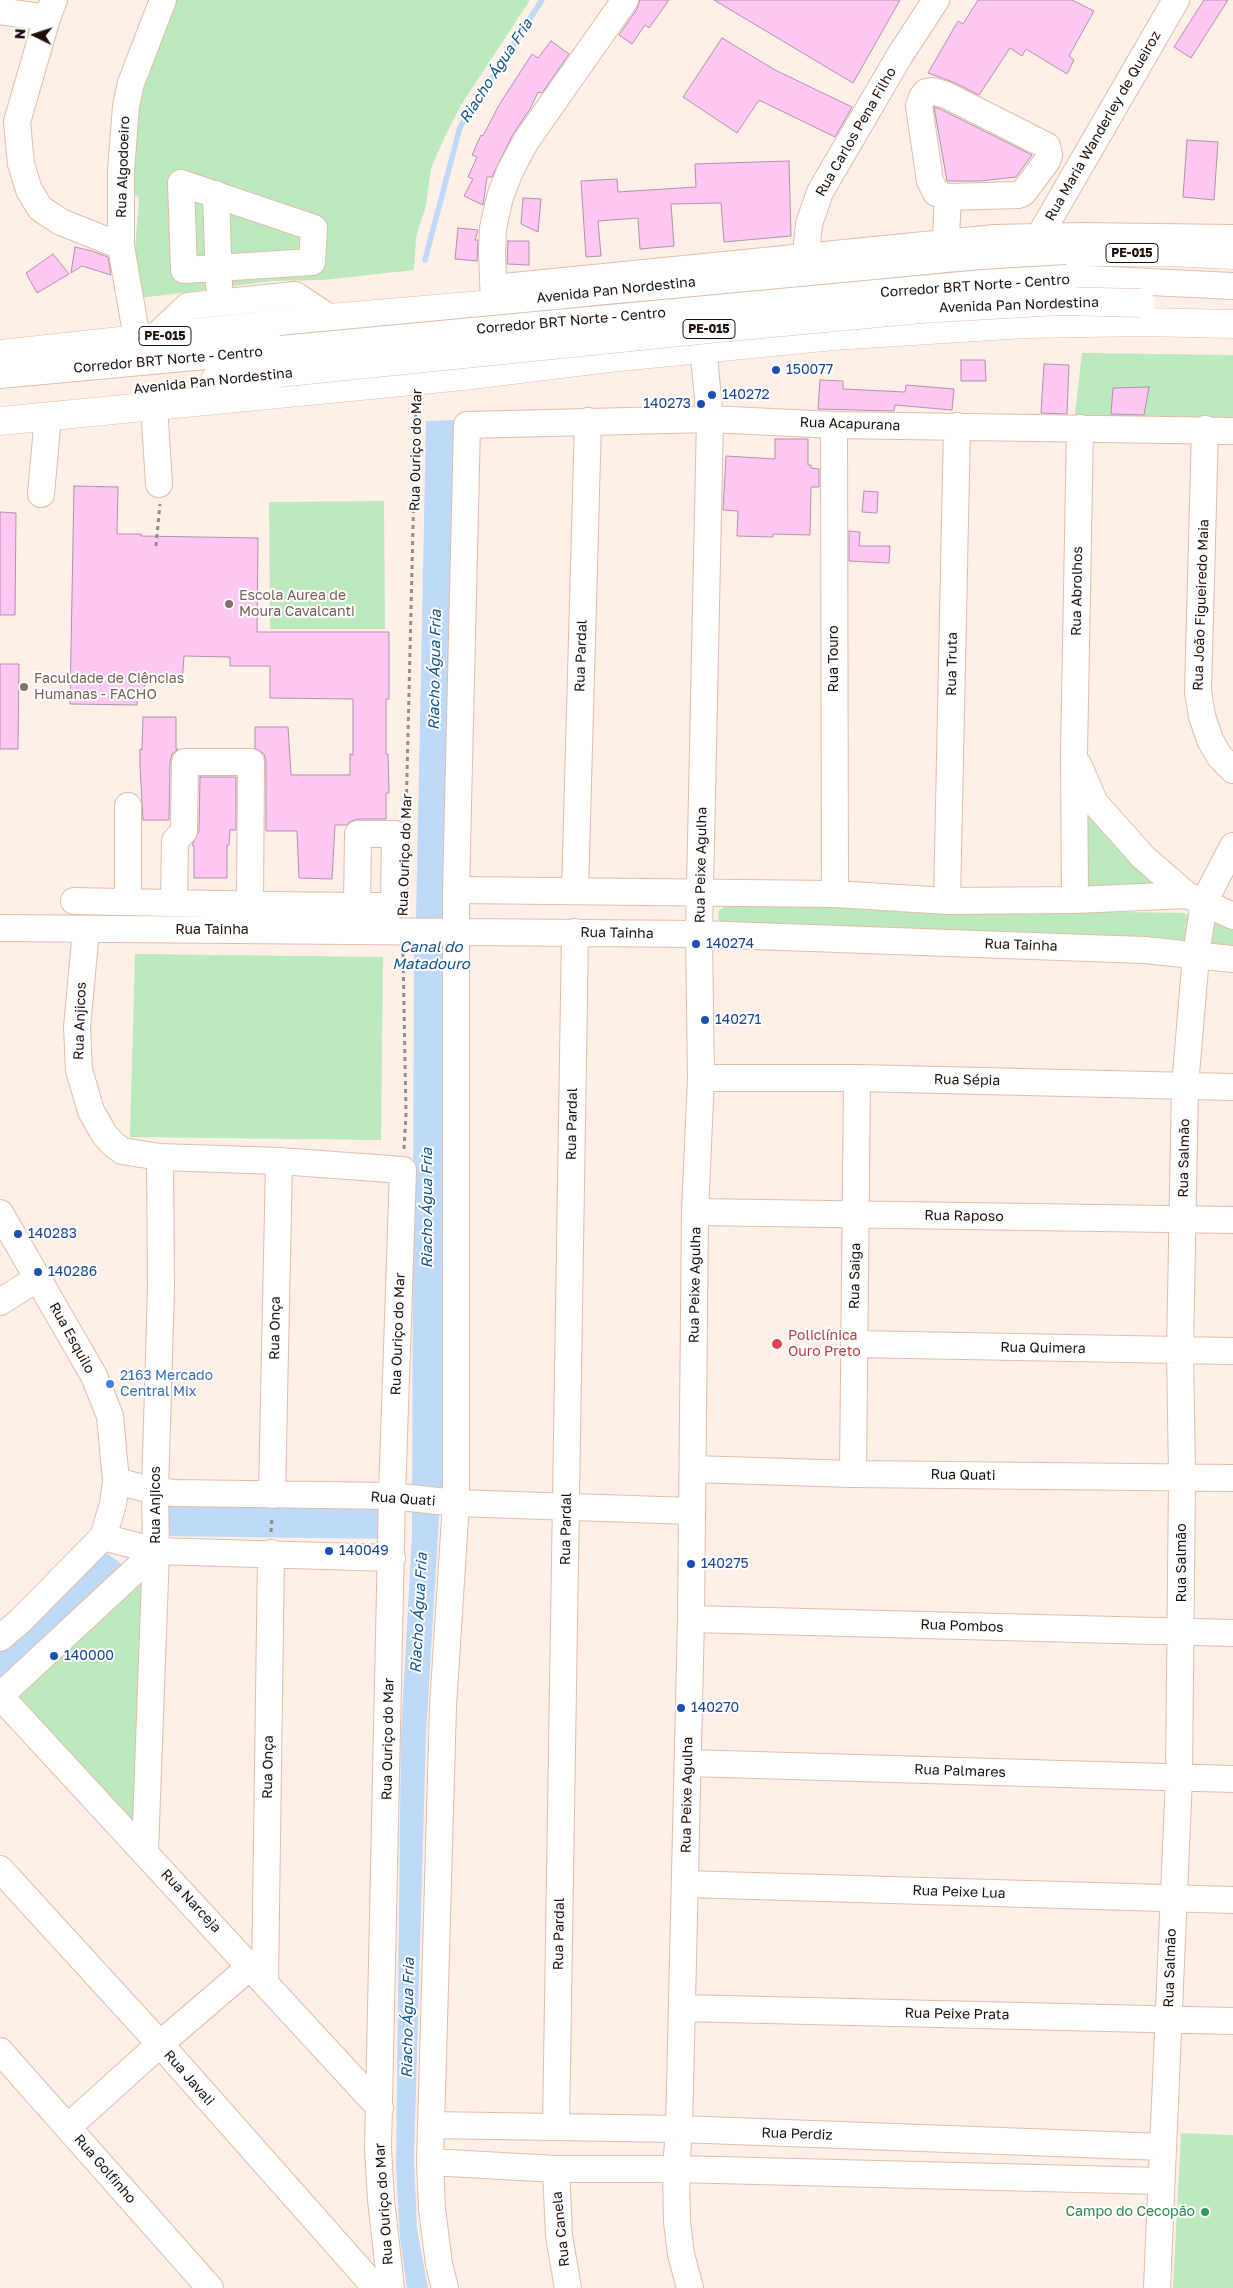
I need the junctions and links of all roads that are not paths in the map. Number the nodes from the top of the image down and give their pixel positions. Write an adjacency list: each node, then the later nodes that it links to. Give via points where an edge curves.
1 (163, 0): 11 (street, Rua Algodoeiro, via 134,74 126,106 121,171)
2 (936, 0): 14 (street, Rua Carlos Pena Filho, via 820,192 809,224)
3 (1176, 0): 10 (street, Rua Maria Wanderley de Queiroz)
4 (619, 2): 19 (street, via 526,141 510,171 493,228)
5 (51, 9): 6 (street); 11 (street, via 17,122 20,164 29,190 46,213)
6 (0, 11)
7 (216, 194): 15 (street); 15 (street, via 182,183 184,270); 15 (street, via 314,228 312,262)
8 (948, 197): 8 (street, via 1024,193 1047,161 1047,146 946,95 926,92 919,106 930,181 936,193); 12 (street)
9 (1233, 238): 10 (street)
10 (1035, 245): 12 (highway, Avenida Pan Nordestina / PE-015); 13 (highway, Avenida Pan Nordestina / PE-015)
11 (121, 246): 24 (street, Rua Algodoeiro)
12 (945, 250): 14 (highway, Avenida Pan Nordestina / PE-015)
13 (1233, 255)
14 (805, 264): 16 (highway, Avenida Pan Nordestina / PE-015); 19 (street)
15 (218, 268): 20 (street)
16 (697, 282): 18 (highway, Avenida Pan Nordestina / PE-015); 25 (street, Rua Peixe Agulha)
17 (1233, 286): 28 (street, Corredor BRT Norte - Centro, bridge, via 1067,278 973,284)
18 (594, 291): 19 (highway, Avenida Pan Nordestina / PE-015); 27 (highway, via 614,312 618,325 617,338)
19 (494, 296): 22 (highway, Avenida Pan Nordestina / PE-015)
20 (221, 303): 22 (street, via 295,295); 24 (street, via 188,306)
21 (1233, 307): 28 (highway, Avenida Pan Nordestina / PE-015, bridge, via 1059,301 921,309 709,329)
22 (330, 318): 24 (highway, Avenida Pan Nordestina / PE-015)
23 (1233, 324): 25 (highway, Avenida Pan Nordestina / PE-015, via 1025,324 833,336)
24 (146, 339): 26 (highway, Avenida Pan Nordestina / PE-015)
25 (704, 350): 27 (highway, Avenida Pan Nordestina / PE-015); 33 (street, Rua Peixe Agulha)
26 (0, 354)
27 (602, 360): 31 (highway, Avenida Pan Nordestina / PE-015)
28 (280, 361): 29 (street, Corredor BRT Norte - Centro); 30 (highway, Avenida Pan Nordestina / PE-015)
29 (0, 375)
30 (0, 403)
31 (154, 405): 32 (highway, Avenida Pan Nordestina / PE-015); 41 (street)
32 (48, 416): 34 (highway, Avenida Pan Nordestina / PE-015); 42 (street)
33 (710, 419): 35 (street, Rua Acapurana); 36 (street, Rua Acapurana); 49 (street, Rua Peixe Agulha)
34 (0, 421)
35 (588, 421): 47 (street, Rua Acapurana, via 467,425); 48 (street, Rua Pardal)
36 (834, 424): 37 (street, Rua Acapurana); 50 (street, Rua Touro)
37 (956, 426): 38 (street, Rua Acapurana); 54 (street, Rua Truta)
38 (1080, 428): 39 (street, Rua Acapurana); 43 (street, Rua Abrolhos)
39 (1205, 429): 40 (street, Rua Acapurana); 44 (street, Rua João Figueiredo Maia, via 1198,692 1210,740)
40 (1233, 431)
41 (159, 484)
42 (41, 494)
43 (1074, 754): 51 (street, Rua Abrolhos, via 1095,803 1105,815 1143,857); 52 (street, Rua Abrolhos)
44 (1233, 770)
45 (128, 806): 55 (street)
46 (1233, 846): 51 (street, Rua Salmão)
47 (456, 890): 48 (street); 63 (street)
48 (574, 891): 49 (street)
49 (700, 894): 50 (street); 65 (street, Rua Peixe Agulha)
50 (835, 894): 54 (street)
51 (1195, 899): 52 (street); 59 (street, Rua Abrolhos); 66 (street, Rua Salmão)
52 (1076, 900): 54 (street)
53 (74, 901): 55 (street)
54 (947, 901)
55 (128, 902): 56 (street)
56 (174, 903): 57 (street); 57 (street, via 175,841 184,831 185,762 250,762)
57 (260, 904): 58 (street); 62 (street)
58 (357, 906)
59 (1233, 916)
60 (0, 928): 61 (street, Rua Tainha)
61 (86, 930): 62 (street, Rua Tainha); 72 (street, Rua Anjicos, via 77,1027 79,1070 91,1111 104,1134 122,1151)
62 (270, 931): 63 (street, Rua Tainha)
63 (453, 931): 64 (street, Rua Tainha); 92 (street)
64 (575, 932): 65 (street, Rua Tainha); 94 (street, Rua Pardal)
65 (699, 934): 66 (street, Rua Tainha, via 1144,950); 68 (street, Rua Peixe Agulha)
66 (1196, 956): 67 (street, Rua Tainha); 70 (street, Rua Salmão)
67 (1233, 959)
68 (701, 1078): 69 (street, Rua Sépia); 75 (street, Rua Peixe Agulha)
69 (857, 1078): 70 (street, Rua Sépia); 77 (street, Rua Saiga)
70 (1185, 1086): 71 (street, Rua Sépia); 78 (street, Rua Salmão)
71 (1233, 1086)
72 (160, 1157): 73 (street, Rua Anjicos); 90 (street, Rua Anjicos)
73 (279, 1161): 74 (street, Rua Anjicos); 93 (street, Rua Onça)
74 (403, 1170): 91 (street, Rua Ouriço do Mar)
75 (695, 1212): 77 (street, Rua Raposo); 85 (street, Rua Peixe Agulha)
76 (0, 1213): 80 (street, Rua Esquilo)
77 (855, 1214): 78 (street, Rua Raposo); 82 (street, Rua Saiga)
78 (1184, 1219): 79 (street, Rua Raposo); 83 (street, Rua Salmão)
79 (1233, 1220)
80 (38, 1278): 81 (street); 89 (street, Rua Esquilo, via 94,1376 110,1416)
81 (0, 1302)
82 (854, 1344): 83 (street, Rua Quimera); 86 (street, Rua Saiga)
83 (1180, 1350): 84 (street, Rua Quimera); 87 (street, Rua Salmão)
84 (1233, 1351)
85 (693, 1469): 86 (street, Rua Quati); 95 (street, Rua Peixe Agulha)
86 (853, 1474): 87 (street, Rua Quati)
87 (1182, 1477): 88 (street, Rua Quati); 101 (street, Rua Salmão)
88 (1233, 1478)
89 (116, 1481): 90 (street, Rua Quati); 96 (street, Rua Esquilo)
90 (155, 1491): 93 (street, Rua Quati); 99 (street, Rua Anjicos)
91 (395, 1498): 92 (street, Rua Quati); 93 (street, Rua Quati); 98 (street, Rua Ouriço do Mar)
92 (451, 1503): 94 (street, Rua Quati); 120 (street)
93 (272, 1504)
94 (566, 1508): 95 (street, Rua Quati); 121 (street, Rua Pardal)
95 (691, 1510): 100 (street, Rua Peixe Agulha)
96 (103, 1537): 99 (street); 103 (street, Rua Esquilo)
97 (271, 1545): 98 (street); 99 (street); 113 (street, Rua Onça)
98 (392, 1549): 119 (street, Rua Ouriço do Mar)
99 (156, 1550): 104 (street); 108 (street, Rua Anjicos)
100 (691, 1619): 101 (street, Rua Pombos); 105 (street, Rua Peixe Agulha)
101 (1181, 1632): 102 (street, Rua Pombos); 106 (street, Rua Salmão)
102 (1233, 1633)
103 (0, 1638)
104 (0, 1696): 108 (street, Rua Narceja)
105 (688, 1763): 106 (street, Rua Palmares); 110 (street, Rua Peixe Agulha)
106 (1178, 1777): 107 (street, Rua Palmares); 111 (street, Rua Salmão)
107 (1233, 1779)
108 (145, 1852): 113 (street, Rua Narceja)
109 (0, 1869): 117 (street, Rua Javali)
110 (684, 1884): 111 (street, Rua Peixe Lua); 114 (street, Rua Peixe Agulha)
111 (1172, 1898): 112 (street, Rua Peixe Lua); 115 (street, Rua Salmão)
112 (1233, 1900)
113 (258, 1974): 117 (street); 119 (street, Rua Narceja)
114 (682, 2008): 115 (street, Rua Peixe Prata); 123 (street, Rua Peixe Agulha)
115 (1168, 2019): 116 (street, Rua Peixe Prata); 124 (street, Rua Salmão)
116 (1233, 2021)
117 (160, 2044): 122 (street); 130 (street, Rua Javali)
118 (0, 2051): 122 (street, Rua Golfinho)
119 (380, 2108): 131 (street, Rua Ouriço do Mar, via 381,2200)
120 (431, 2125): 121 (street, Rua Perdiz); 125 (street)
121 (556, 2126): 123 (street, Rua Perdiz)
122 (68, 2127): 129 (street, Rua Golfinho)
123 (679, 2130): 124 (street, Rua Perdiz); 126 (street, Rua Peixe Agulha)
124 (1163, 2147): 128 (street, Rua Salmão)
125 (430, 2162): 127 (street); 132 (street, via 436,2246)
126 (676, 2168): 127 (street); 128 (street); 134 (street, Rua Peixe Agulha, via 677,2222)
127 (556, 2169): 133 (street, Rua Canela, via 559,2236)
128 (1160, 2180): 135 (street, Rua Salmão)
129 (210, 2288)
130 (376, 2288)
131 (392, 2288)
132 (445, 2288)
133 (568, 2288)
134 (690, 2288)
135 (1157, 2288)

